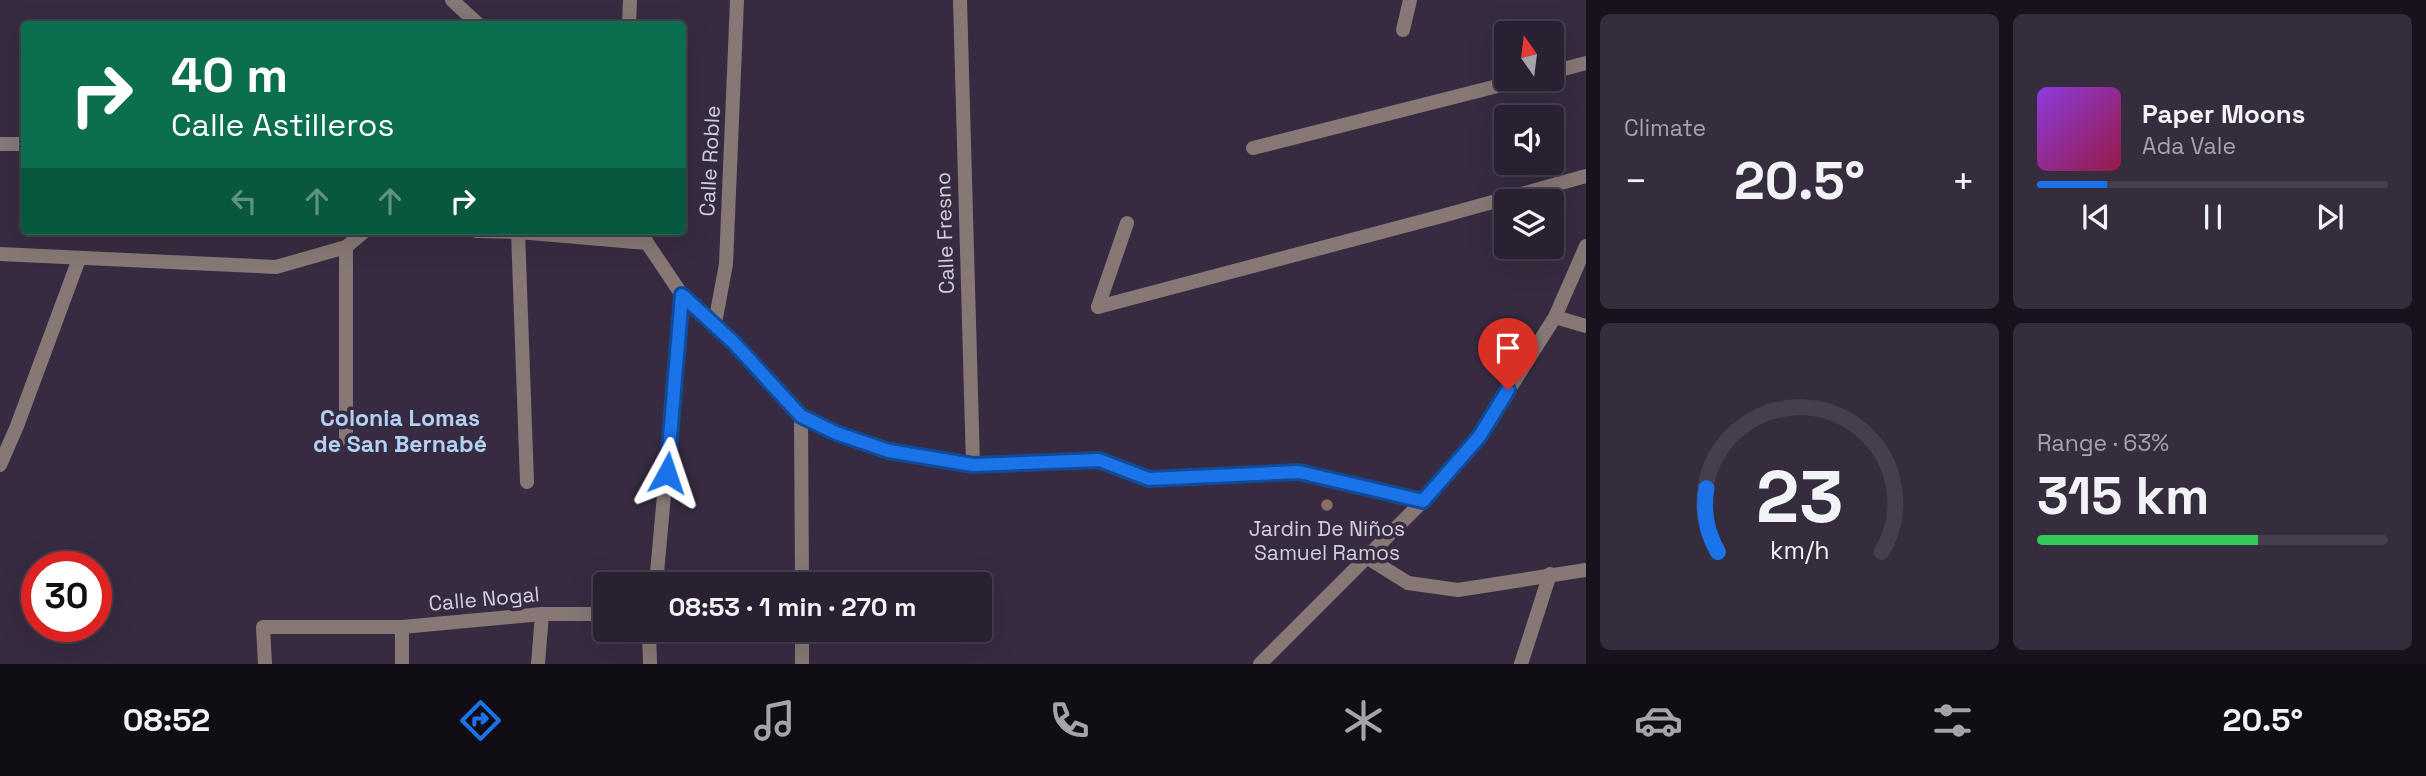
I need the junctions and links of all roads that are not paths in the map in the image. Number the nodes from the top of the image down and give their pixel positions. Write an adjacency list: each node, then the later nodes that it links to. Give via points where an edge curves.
1 (452, 0): 6 (street)
2 (630, 0): 7 (street)
3 (737, 0): 27 (street, Calle Roble, via 726,264)
4 (960, 0): 32 (street, Calle Fresno)
5 (1410, 0): 8 (street)
6 (475, 21)
7 (629, 21)
8 (1403, 30)
9 (1586, 63): 10 (street)
10 (1564, 69)
11 (1494, 87): 14 (street)
12 (0, 144): 13 (street)
13 (21, 144)
14 (1253, 148)
15 (1586, 176): 16 (street, via 1098,307)
16 (1127, 223)
17 (360, 235): 22 (street)
18 (518, 235): 33 (street)
19 (594, 235): 20 (street)
20 (644, 237): 25 (street)
21 (1586, 246): 26 (street)
22 (346, 247): 24 (street, via 276,267); 30 (street)
23 (0, 254): 24 (street)
24 (79, 259): 31 (street)
25 (682, 295): 27 (street); 37 (street)
26 (1555, 317): 28 (street); 34 (street, via 1479,437)
27 (715, 323): 29 (street)
28 (1586, 326)
29 (801, 416): 32 (street, via 889,451); 38 (street)
30 (346, 439)
31 (0, 465)
32 (973, 465): 34 (street, via 1099,460 1149,479 1299,472)
33 (527, 482)
34 (1423, 501): 35 (street)
35 (1368, 558): 39 (street, via 1408,583 1458,590); 50 (street)
36 (1586, 570): 39 (street)
37 (657, 572)
38 (802, 572)
39 (1550, 574): 51 (street)
40 (542, 614): 41 (street, Calle Nogal); 42 (street, Calle Nogal); 47 (street)
41 (593, 614)
42 (402, 627): 45 (street, via 263,627); 46 (street, Calle Nogal)
43 (649, 642): 48 (street)
44 (802, 642): 49 (street)
45 (265, 664)
46 (402, 664)
47 (538, 664)
48 (650, 664)
49 (802, 664)
50 (1260, 664)
51 (1521, 664)

